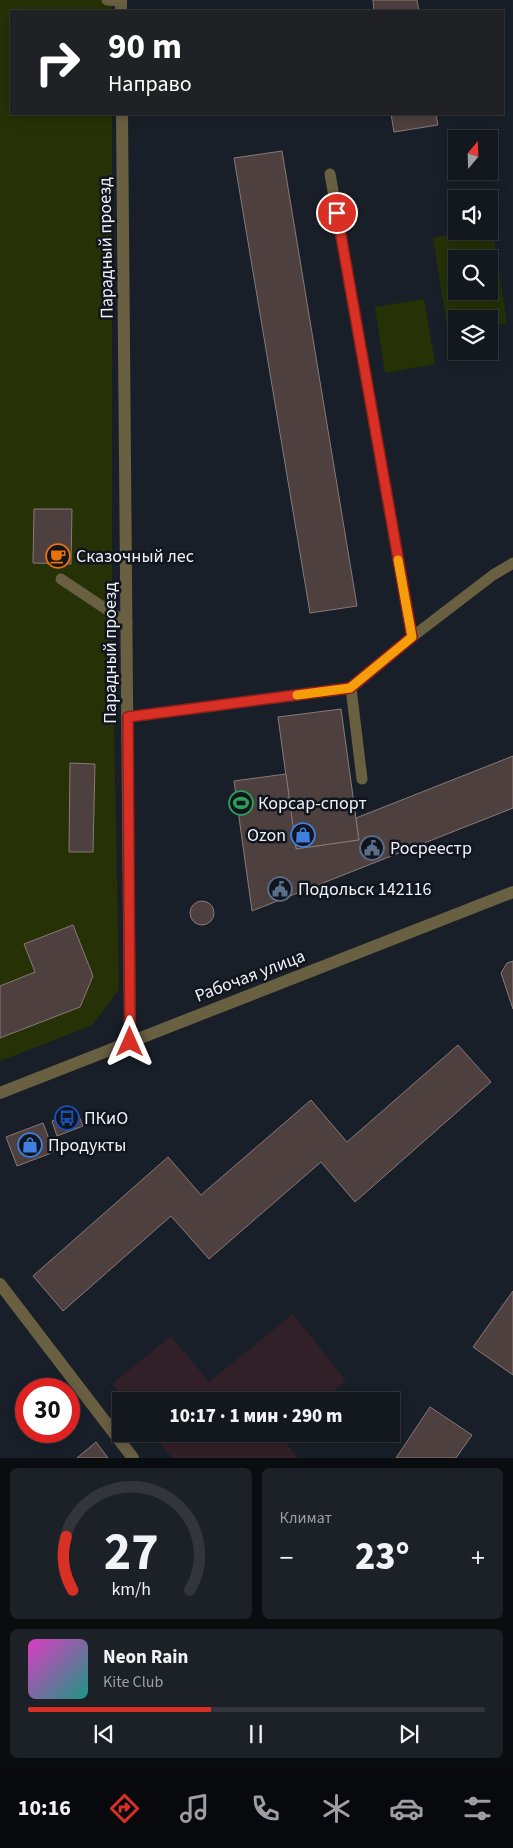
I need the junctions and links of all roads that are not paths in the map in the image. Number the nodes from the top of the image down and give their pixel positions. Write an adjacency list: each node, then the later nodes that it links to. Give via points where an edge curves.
1 (107, 0): 2 (lane)
2 (121, 4)
3 (122, 115): 7 (street, Парадный проезд)
4 (330, 174): 8 (lane)
5 (513, 563): 8 (lane)
6 (61, 579): 7 (lane)
7 (127, 623): 10 (street, Парадный проезд)
8 (412, 637): 9 (lane)
9 (350, 688): 10 (lane); 11 (lane)
10 (128, 717): 13 (street, Парадный проезд)
11 (362, 779)
12 (513, 892): 13 (street, Рабочая улица)
13 (130, 1042): 14 (street, Рабочая улица)
14 (0, 1093)
15 (0, 1284): 16 (street)
16 (133, 1458)

